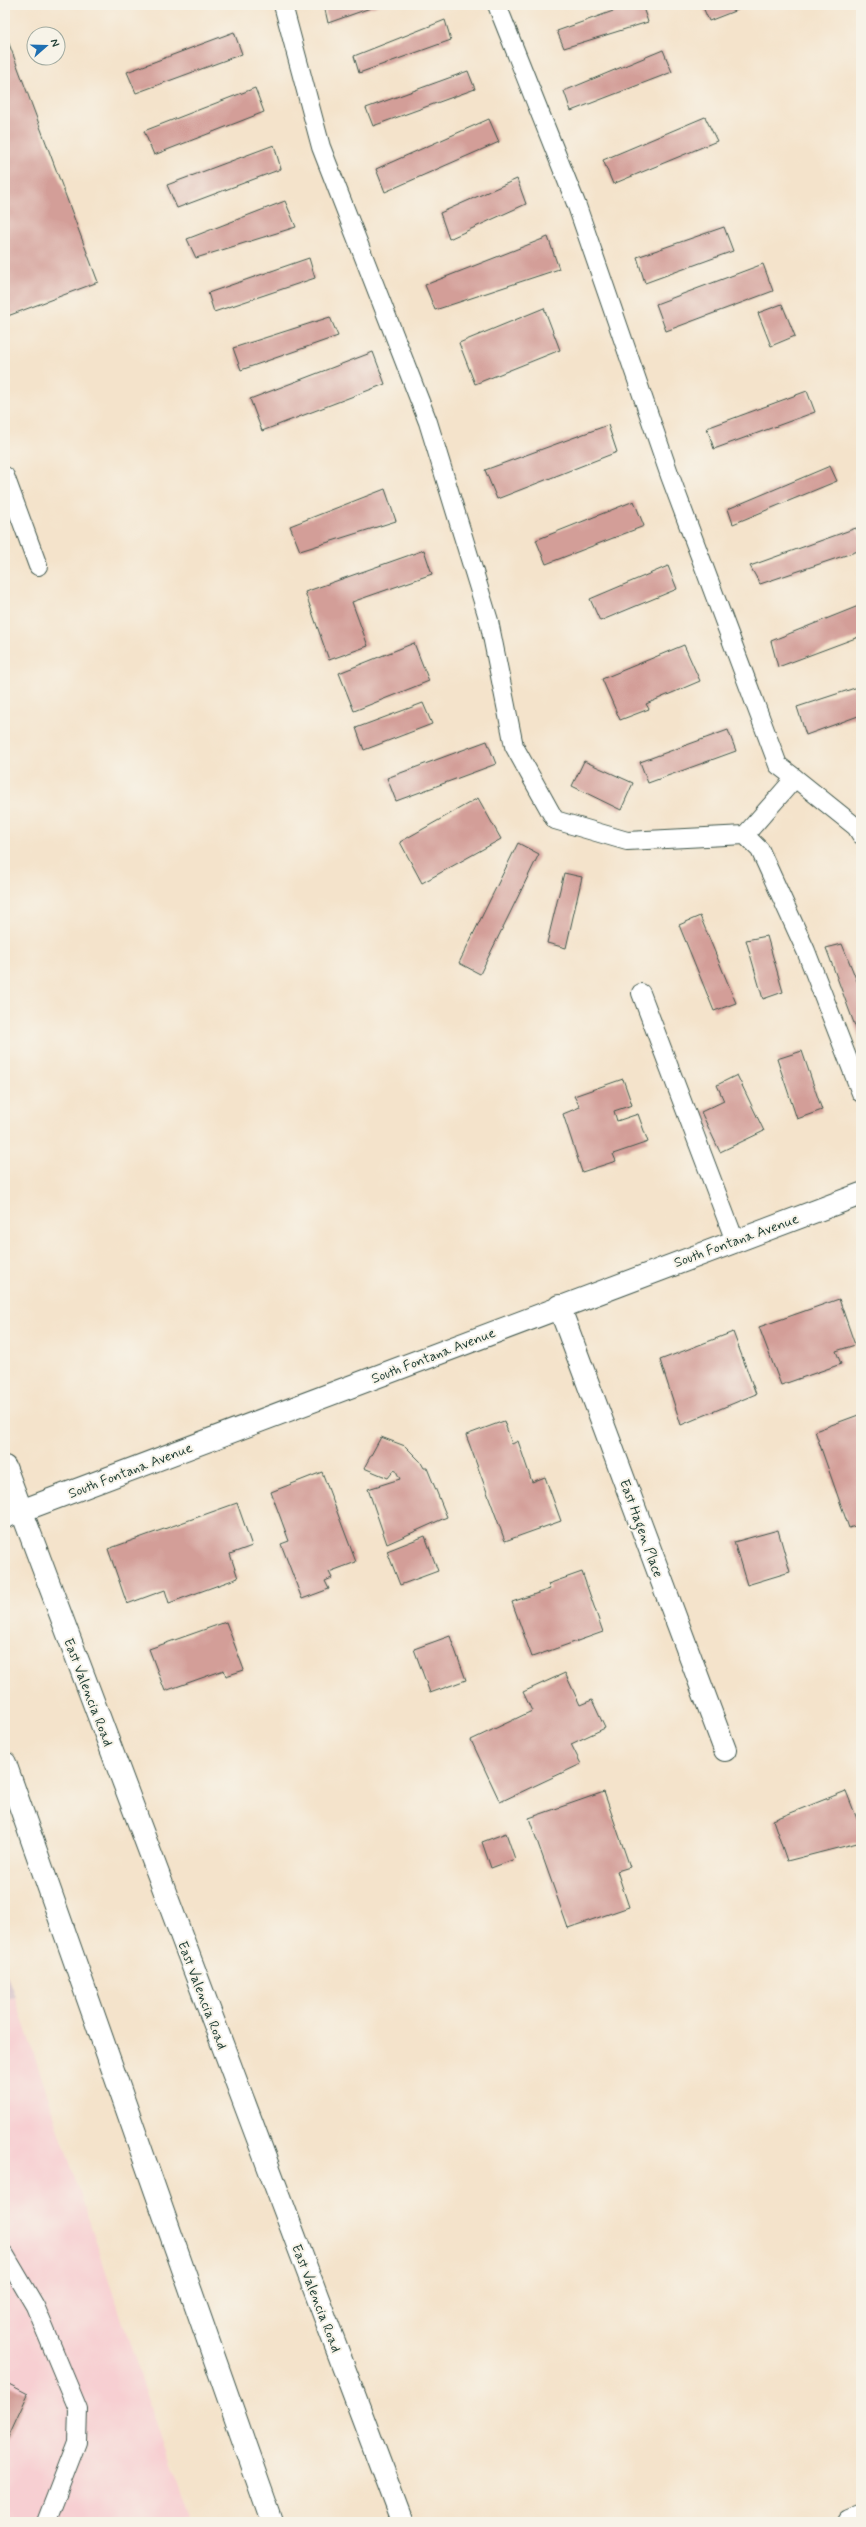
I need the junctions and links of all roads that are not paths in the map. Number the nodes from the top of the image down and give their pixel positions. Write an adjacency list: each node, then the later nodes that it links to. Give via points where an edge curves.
1 (283, 5): 6 (lane, via 321,147 430,429 489,621 514,746 555,820 627,841)
2 (497, 5): 5 (lane, via 578,210 670,476 778,765)
3 (5, 476): 4 (lane)
4 (38, 566)
5 (795, 778): 6 (lane); 7 (lane, via 856,827)
6 (745, 835): 9 (lane, via 760,850 806,951)
7 (861, 835)
8 (640, 993): 11 (lane)
9 (861, 1093)
10 (861, 1194): 11 (main road, South Fontana Avenue)
11 (735, 1240): 12 (main road, South Fontana Avenue)
12 (559, 1306): 14 (main road, South Fontana Avenue); 15 (main road, East Hagen Place)
13 (5, 1467): 14 (main road, East Valencia Road)
14 (13, 1514): 21 (main road, East Valencia Road)
15 (725, 1750)
16 (5, 1763): 20 (main road)
17 (5, 2256): 19 (lane, via 35,2306 78,2409 78,2442)
18 (861, 2517): 22 (main road)
19 (46, 2522)
20 (272, 2522)
21 (402, 2522)
22 (849, 2522)

